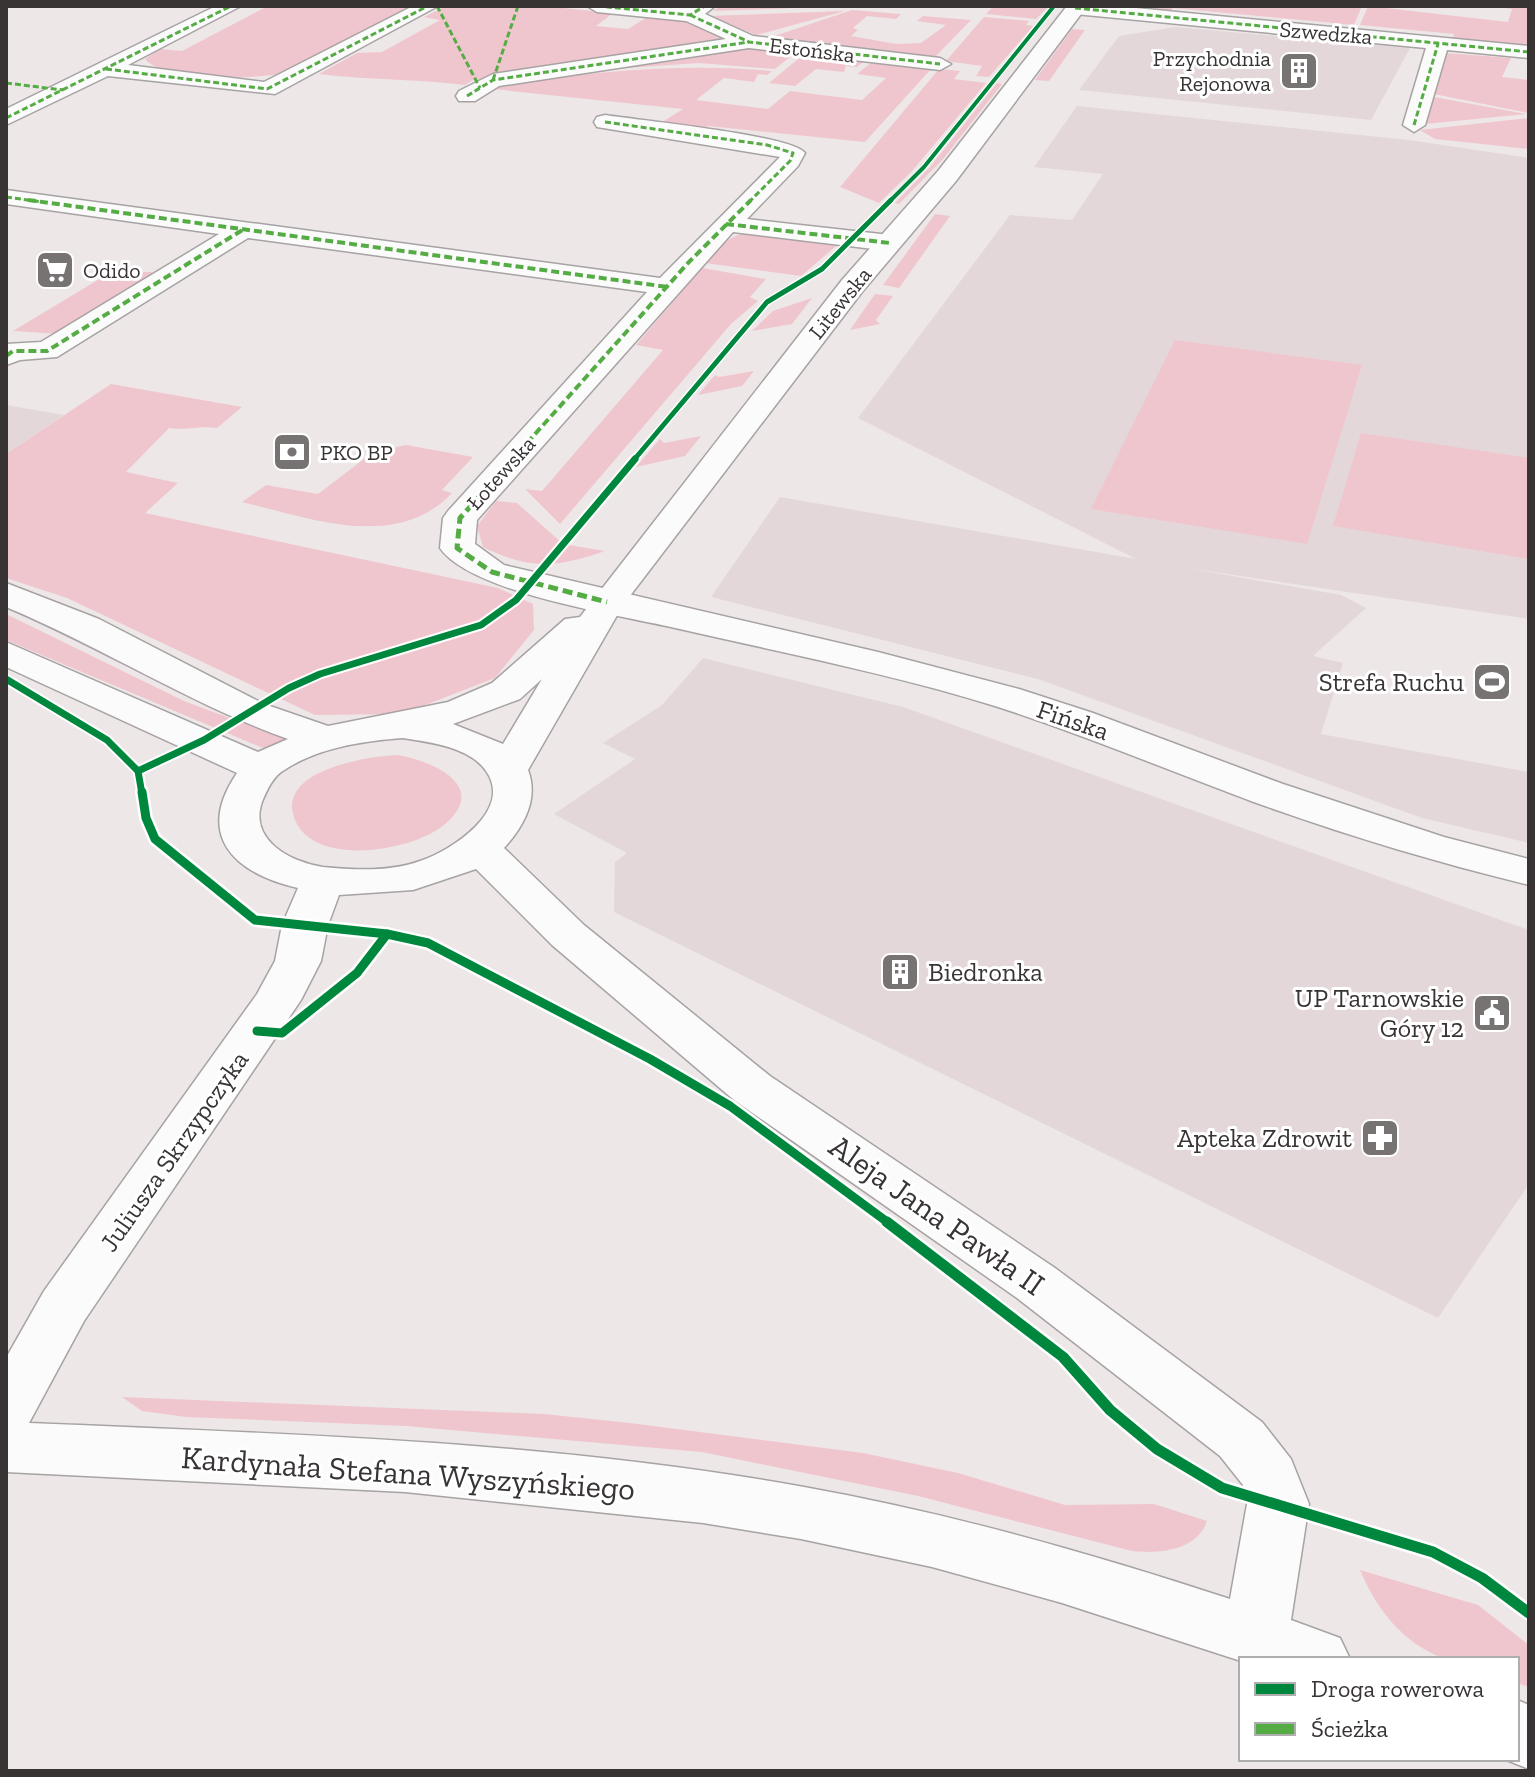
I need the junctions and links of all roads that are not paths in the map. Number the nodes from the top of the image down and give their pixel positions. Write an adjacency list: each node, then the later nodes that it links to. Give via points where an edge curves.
1 (231, 6): 10 (street)
2 (428, 6): 10 (street, via 267,89)
3 (597, 6): 5 (street, Estońska)
4 (1076, 7): 7 (street, Szwedzka); 20 (street, Litewska)
5 (697, 11): 6 (street, Estońska)
6 (749, 42): 9 (street, Estońska); 13 (street, via 493,80)
7 (1438, 44): 8 (street, Szwedzka); 16 (street)
8 (1529, 52)
9 (940, 64)
10 (106, 69): 12 (street)
11 (6, 83): 12 (street)
12 (63, 90): 14 (street)
13 (467, 96)
14 (6, 118)
15 (605, 122): 18 (street, Łotewska, via 793,153)
16 (1414, 125)
17 (6, 197): 19 (street)
18 (726, 224): 20 (street); 21 (street, Łotewska)
19 (244, 229): 21 (street); 22 (street, via 47,351 13,351)
20 (890, 243): 24 (street, Litewska)
21 (668, 287): 24 (street, Łotewska, via 460,518 457,548 492,572)
22 (6, 356)
23 (6, 594): 27 (street, via 86,627 250,712)
24 (607, 602): 26 (street, Litewska, via 506,691); 29 (street, Litewska); 31 (street, Fińska, via 1005,697 1268,793 1429,846)
25 (6, 653): 28 (street)
26 (403, 726): 27 (street); 29 (street, via 450,732 487,749)
27 (322, 737): 28 (street)
28 (261, 769): 32 (street, via 238,805 239,830 254,853 283,871)
29 (507, 770): 30 (street, via 513,795 503,823)
30 (479, 848): 32 (street, via 434,871 378,883); 35 (street, Aleja Jana Pawła II, via 568,935 752,1088 1036,1283 1241,1439 1266,1469 1278,1504)
31 (1529, 872)
32 (322, 882): 33 (street, Juliusza Skrzypczyka, via 298,961 277,1000 64,1306)
33 (6, 1411)
34 (6, 1447): 35 (street, Kardynała Stefana Wyszyńskiego, via 552,1478 801,1513 966,1547)
35 (1256, 1637): 36 (street, Kardynała Stefana Wyszyńskiego)
36 (1311, 1657)

